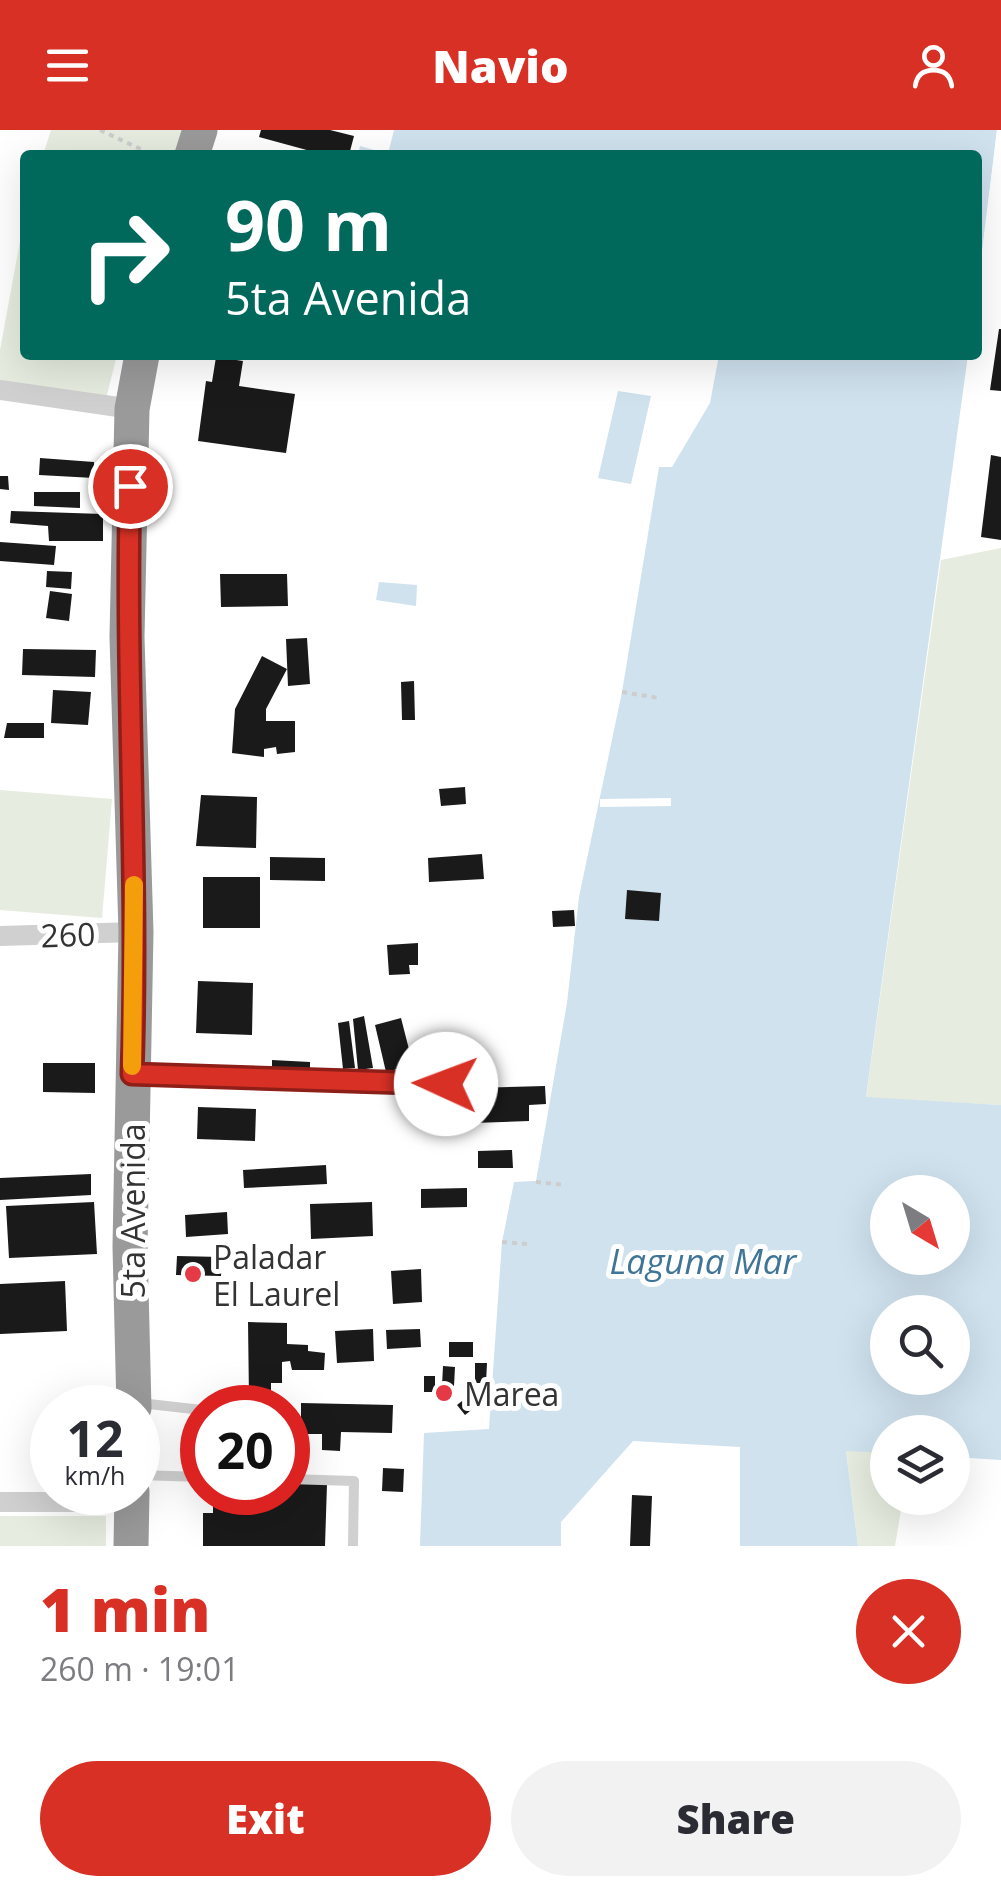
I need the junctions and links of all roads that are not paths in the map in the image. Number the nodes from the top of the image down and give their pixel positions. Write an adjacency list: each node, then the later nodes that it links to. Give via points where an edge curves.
1 (141, 360): 3 (highway, 5ta Avenida)
2 (0, 390): 3 (street)
3 (132, 409): 4 (highway, 5ta Avenida, via 128,638)
4 (136, 932): 5 (street, 260); 6 (highway, 5ta Avenida)
5 (0, 936)
6 (132, 1074): 7 (lane); 8 (highway, 5ta Avenida)
7 (446, 1084)
8 (133, 1385)
9 (310, 1480): 14 (lane, via 354,1481)
10 (30, 1499): 11 (street)
11 (0, 1502)
12 (133, 1515): 13 (highway)
13 (131, 1546)
14 (353, 1546)

